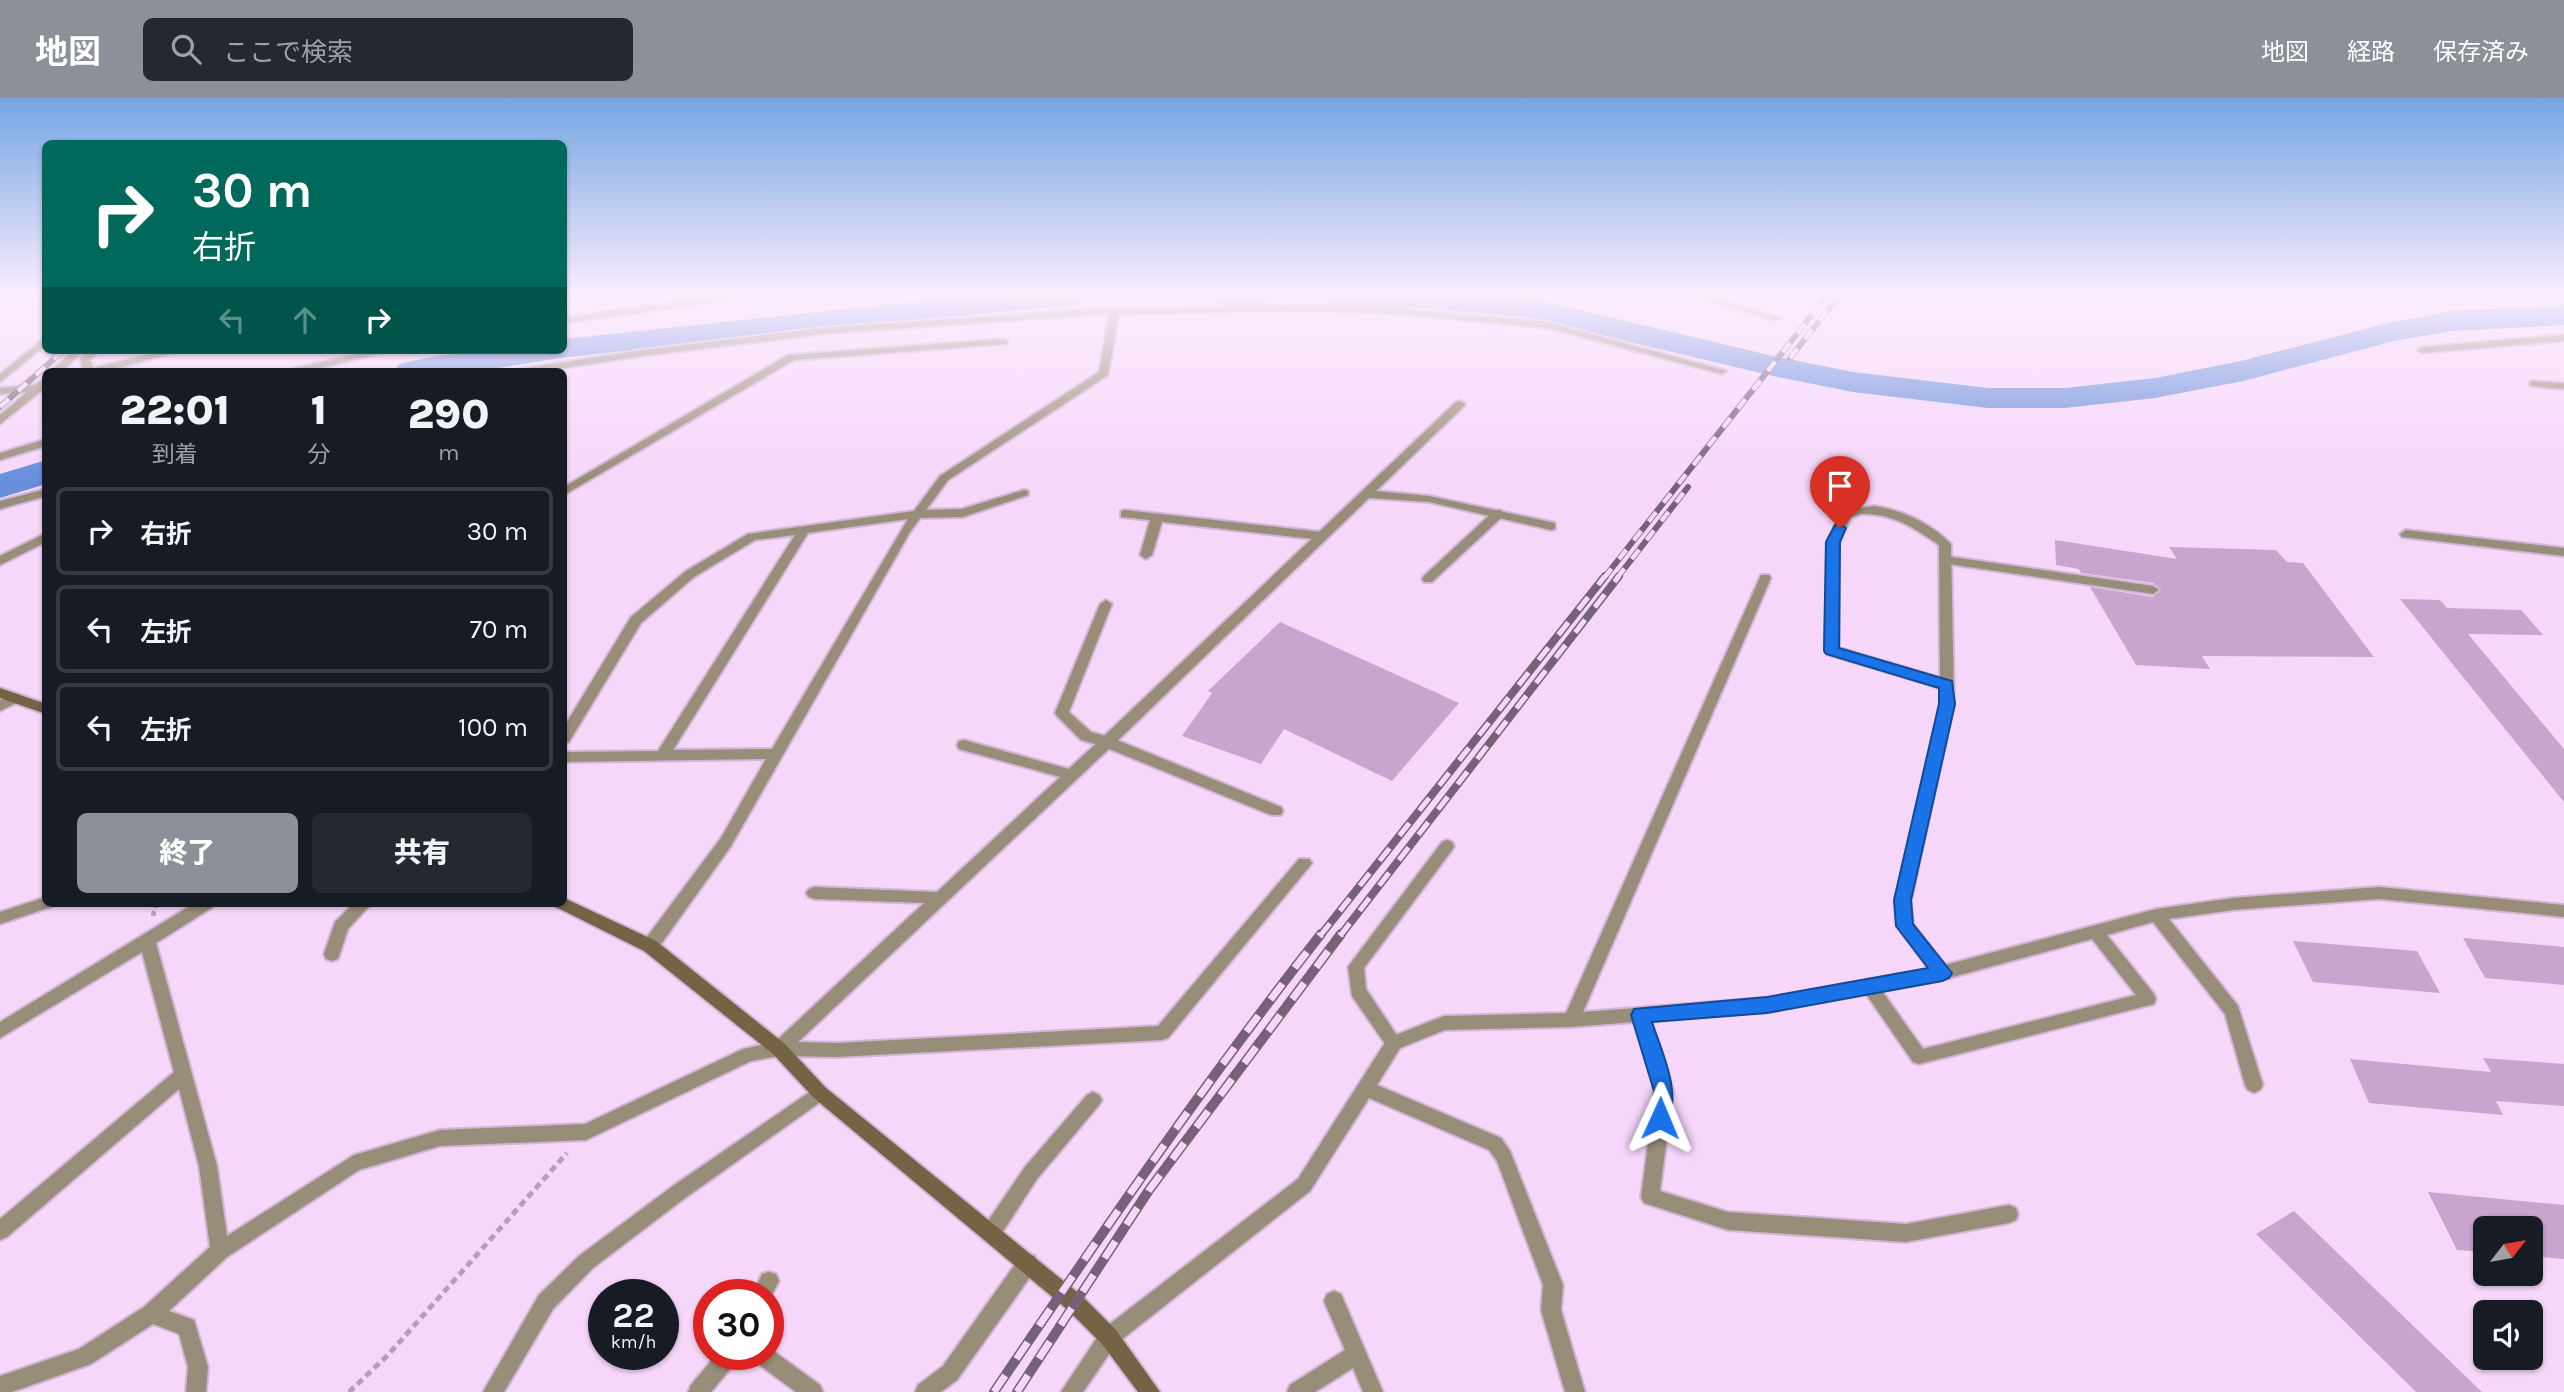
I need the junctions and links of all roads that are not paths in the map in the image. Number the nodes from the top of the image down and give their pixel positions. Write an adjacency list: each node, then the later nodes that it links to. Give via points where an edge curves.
1 (26, 356): 14 (street)
2 (73, 356): 9 (street)
3 (153, 356): 10 (street)
4 (360, 356): 11 (street)
5 (620, 356): 12 (street)
6 (801, 356): 24 (street, via 792,357)
7 (1107, 356): 29 (street, via 1104,373 944,478)
8 (1667, 356): 13 (street)
9 (59, 368)
10 (106, 368)
11 (308, 368)
12 (543, 368)
13 (1722, 371)
14 (0, 379)
15 (2534, 384): 18 (street)
16 (42, 385): 19 (street)
17 (42, 386): 21 (street)
18 (2564, 386)
19 (0, 391)
20 (1460, 404): 27 (street)
21 (0, 421)
22 (42, 443): 23 (street)
23 (0, 457)
24 (567, 490)
25 (42, 493): 28 (street)
26 (1024, 494): 29 (street, via 963,513)
27 (1366, 494): 31 (street, via 1429,499); 36 (street)
28 (0, 505)
29 (918, 514): 34 (street); 54 (street)
30 (1125, 514): 32 (street)
31 (1498, 514): 33 (street); 43 (street)
32 (1157, 517): 36 (street); 39 (street)
33 (1551, 526)
34 (804, 530): 51 (street, via 752,537 690,574 636,620); 55 (street)
35 (2406, 534): 38 (street)
36 (1322, 536): 52 (street)
37 (42, 539): 41 (street)
38 (2564, 551)
39 (1146, 555)
40 (1945, 560): 44 (street); 46 (street); 46 (street, via 1945,544 1902,514 1867,508 1846,514 1833,542 1832,651)
41 (0, 561)
42 (1765, 578): 77 (street)
43 (1428, 579)
44 (2153, 590)
45 (1107, 604): 52 (street, via 1062,713 1086,736)
46 (1947, 685): 74 (street, via 1947,704 1903,900 1905,926)
47 (0, 693): 48 (street)
48 (15, 698): 49 (street); 50 (street)
49 (0, 706)
50 (42, 708)
51 (567, 733)
52 (1107, 742): 57 (street); 58 (street)
53 (964, 745): 57 (street)
54 (776, 754): 55 (street); 72 (street, via 726,842)
55 (662, 756): 56 (street)
56 (567, 757)
57 (1071, 775): 62 (street)
58 (1276, 811)
59 (1447, 846): 79 (street, via 1356,967 1358,991)
60 (1304, 863): 80 (street, via 1162,1033)
61 (814, 893): 62 (street)
62 (941, 898): 80 (street)
63 (42, 904): 69 (street)
64 (567, 906): 72 (street)
65 (201, 907): 71 (street)
66 (360, 907): 73 (street, via 341,926)
67 (2564, 911): 68 (street, via 2379,893)
68 (2157, 915): 70 (street); 82 (street, via 2232,1011)
69 (0, 918)
70 (2096, 932): 74 (street); 75 (street, via 2148,999 1919,1057)
71 (146, 940): 78 (street); 81 (street)
72 (650, 946): 80 (street)
73 (332, 954)
74 (1942, 973): 75 (street)
75 (1870, 986): 76 (street, via 1767,1005)
76 (1641, 1015): 77 (street); 86 (street, via 1664,1091 1650,1197 1728,1220 1906,1233)
77 (1571, 1020): 79 (street, via 1444,1023)
78 (0, 1031)
79 (1394, 1043): 83 (street)
80 (779, 1049): 84 (street); 89 (street, via 749,1054 586,1132 440,1138 354,1163)
81 (183, 1075): 87 (street); 89 (street, via 208,1166)
82 (2254, 1085)
83 (1367, 1089): 93 (street, via 1304,1185); 107 (street, via 1495,1144 1504,1157 1553,1285 1551,1310)
84 (820, 1093): 88 (street); 99 (street, via 586,1262 546,1302)
85 (1093, 1100): 88 (street, via 1031,1173)
86 (2009, 1214)
87 (0, 1231)
88 (992, 1233): 90 (street)
89 (220, 1251): 92 (street)
90 (1028, 1263): 93 (street); 102 (street, via 950,1373)
91 (1334, 1301): 94 (street)
92 (151, 1314): 97 (street, via 84,1357); 98 (street, via 187,1327 198,1367)
93 (1109, 1337): 103 (street); 104 (street)
94 (1357, 1354): 105 (street); 106 (street)
95 (717, 1370): 100 (street)
96 (783, 1370): 101 (street)
97 (0, 1386)
98 (196, 1392)
99 (493, 1392)
100 (698, 1392)
101 (813, 1392)
102 (925, 1392)
103 (1070, 1392)
104 (1150, 1392)
105 (1297, 1392)
106 (1373, 1392)
107 (1575, 1392)

